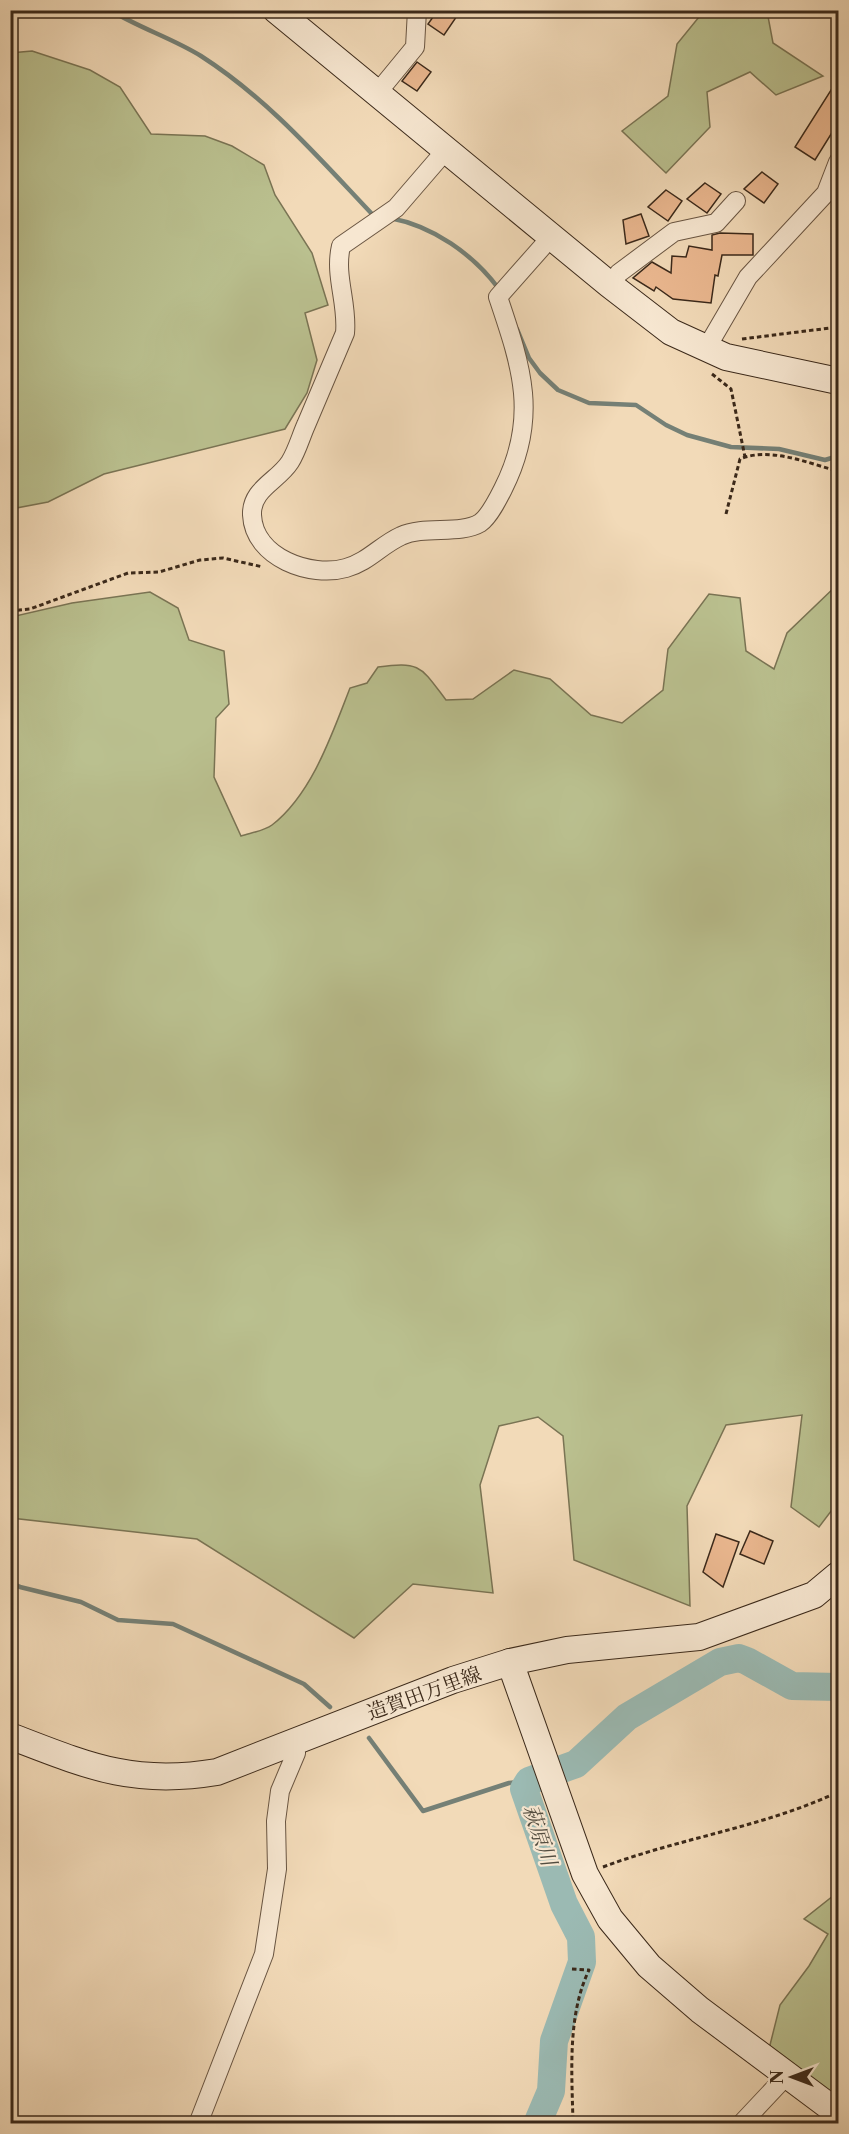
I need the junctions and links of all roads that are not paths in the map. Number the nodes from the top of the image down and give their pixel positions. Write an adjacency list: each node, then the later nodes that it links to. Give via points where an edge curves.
1 (276, 10): 3 (street)
2 (417, 10): 3 (street, via 415,47)
3 (378, 92): 4 (street)
4 (446, 150): 7 (street); 7 (street, via 396,208 341,246 338,259 347,316 345,333 290,462 263,487 253,507 254,527 266,547 302,568 321,572 367,560 400,536 473,526 483,521 512,470 525,395 519,359 498,297)
5 (838, 162): 9 (street, via 826,193 748,277)
6 (736, 201): 8 (street, via 716,223 674,232 619,273)
7 (551, 237): 8 (street)
8 (610, 285): 9 (street, via 671,332)
9 (712, 339): 10 (street, via 774,369)
10 (838, 381)
11 (838, 1575): 12 (street, 造賀田万里線, via 814,1595 699,1637 567,1650)
12 (510, 1662): 14 (street, 造賀田万里線, via 453,1680); 15 (street, via 585,1874 610,1919 649,1966)
13 (10, 1736): 14 (street, 造賀田万里線, via 79,1762 135,1777 179,1779 217,1772)
14 (293, 1743): 17 (street, via 296,1753 280,1791 277,1869 264,1954)
15 (787, 2075): 16 (street); 18 (street)
16 (838, 2113)
17 (198, 2124)
18 (741, 2124)

